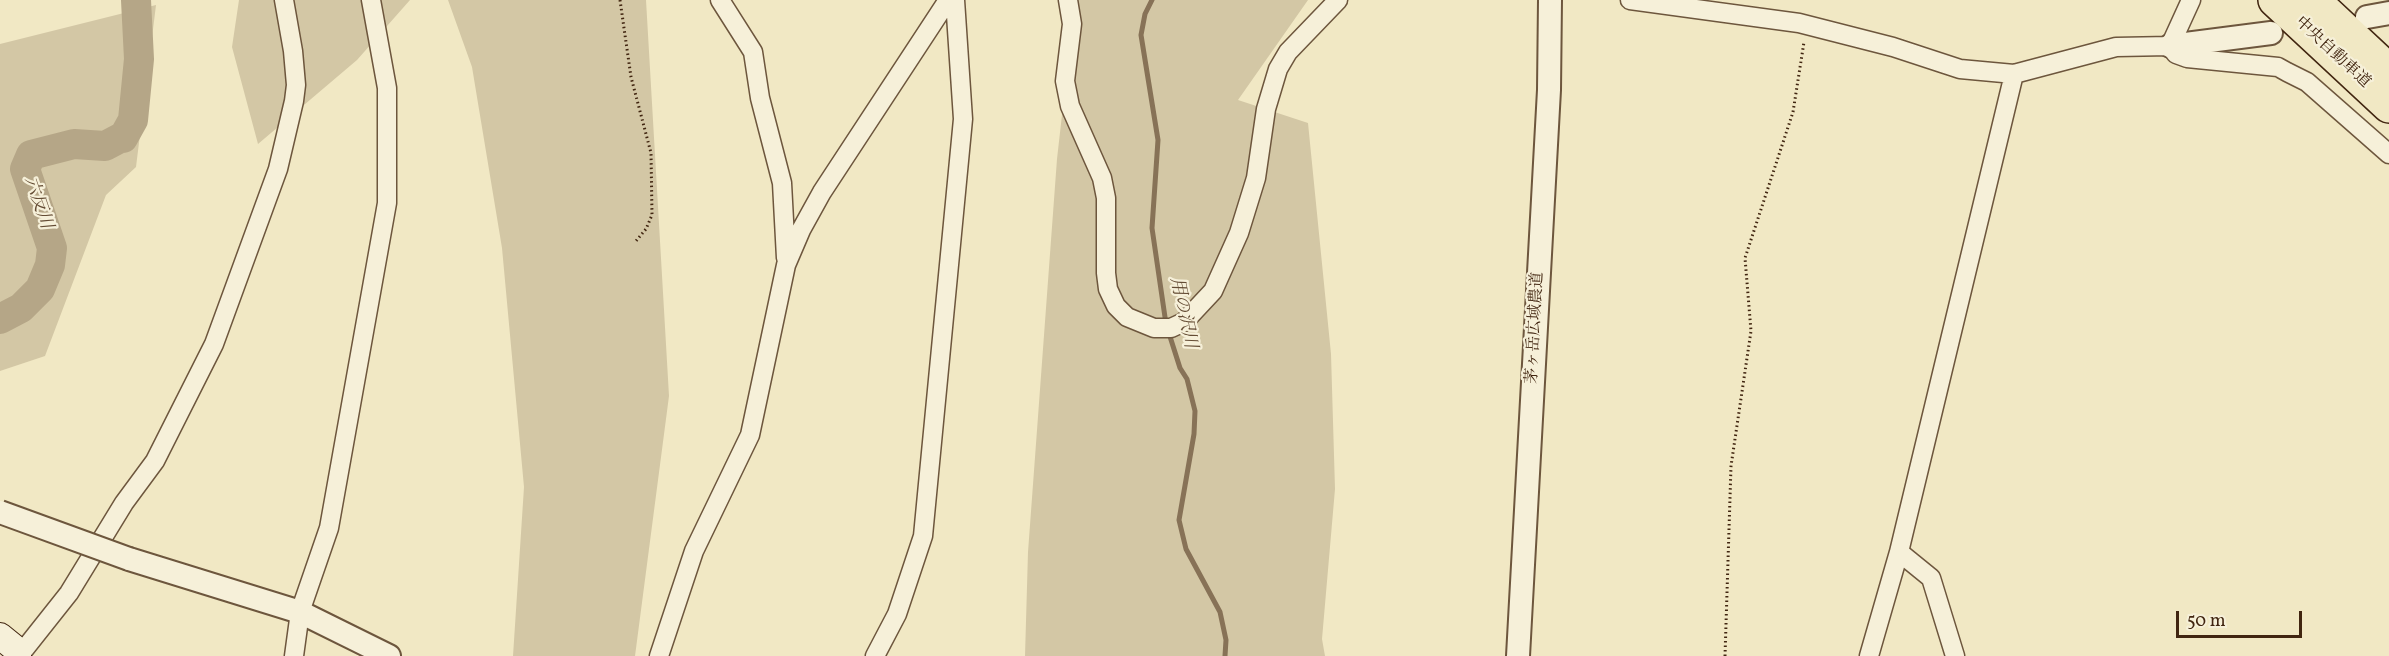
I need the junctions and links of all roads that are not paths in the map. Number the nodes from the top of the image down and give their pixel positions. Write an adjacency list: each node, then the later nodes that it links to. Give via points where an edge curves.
1 (284, 0): 26 (street, via 293,51 294,100 278,169 214,344 155,461 124,503 69,593)
2 (371, 0): 24 (street, via 387,88 387,203 328,528)
3 (720, 0): 21 (street, via 753,52 759,98 782,183)
4 (948, 0): 21 (street, via 822,192)
5 (955, 0): 30 (street, via 963,119 923,536 897,614)
6 (1068, 0): 7 (street, via 1072,24 1065,81 1070,106 1102,178 1108,289 1127,317 1154,328 1171,328 1184,322 1213,291 1243,224 1278,69 1288,52)
7 (1338, 0)
8 (1550, 0): 31 (street, 茅ヶ岳広域農道, via 1549,90)
9 (1630, 0): 18 (street, via 1806,25 1960,69)
10 (2191, 0): 16 (street)
11 (2275, 0): 19 (highway, 中央自動車道)
12 (2313, 0): 17 (highway, 中央自動車道)
13 (2389, 12): 14 (street)
14 (2367, 17)
15 (2271, 33): 16 (street)
16 (2170, 46): 18 (street, via 2116,47); 20 (street, via 2176,54 2187,58 2278,67 2307,82)
17 (2389, 71)
18 (2014, 74): 23 (street)
19 (2389, 106)
20 (2389, 154)
21 (786, 264): 29 (street, via 750,435 694,551)
22 (0, 512): 24 (street, bridge, via 129,559)
23 (1899, 552): 32 (street); 33 (street, via 1931,578)
24 (300, 612): 27 (street); 28 (street)
25 (0, 636): 26 (main road)
26 (19, 656)
27 (294, 656)
28 (389, 656)
29 (659, 656)
30 (875, 656)
31 (1518, 656)
32 (1869, 656)
33 (1955, 656)

